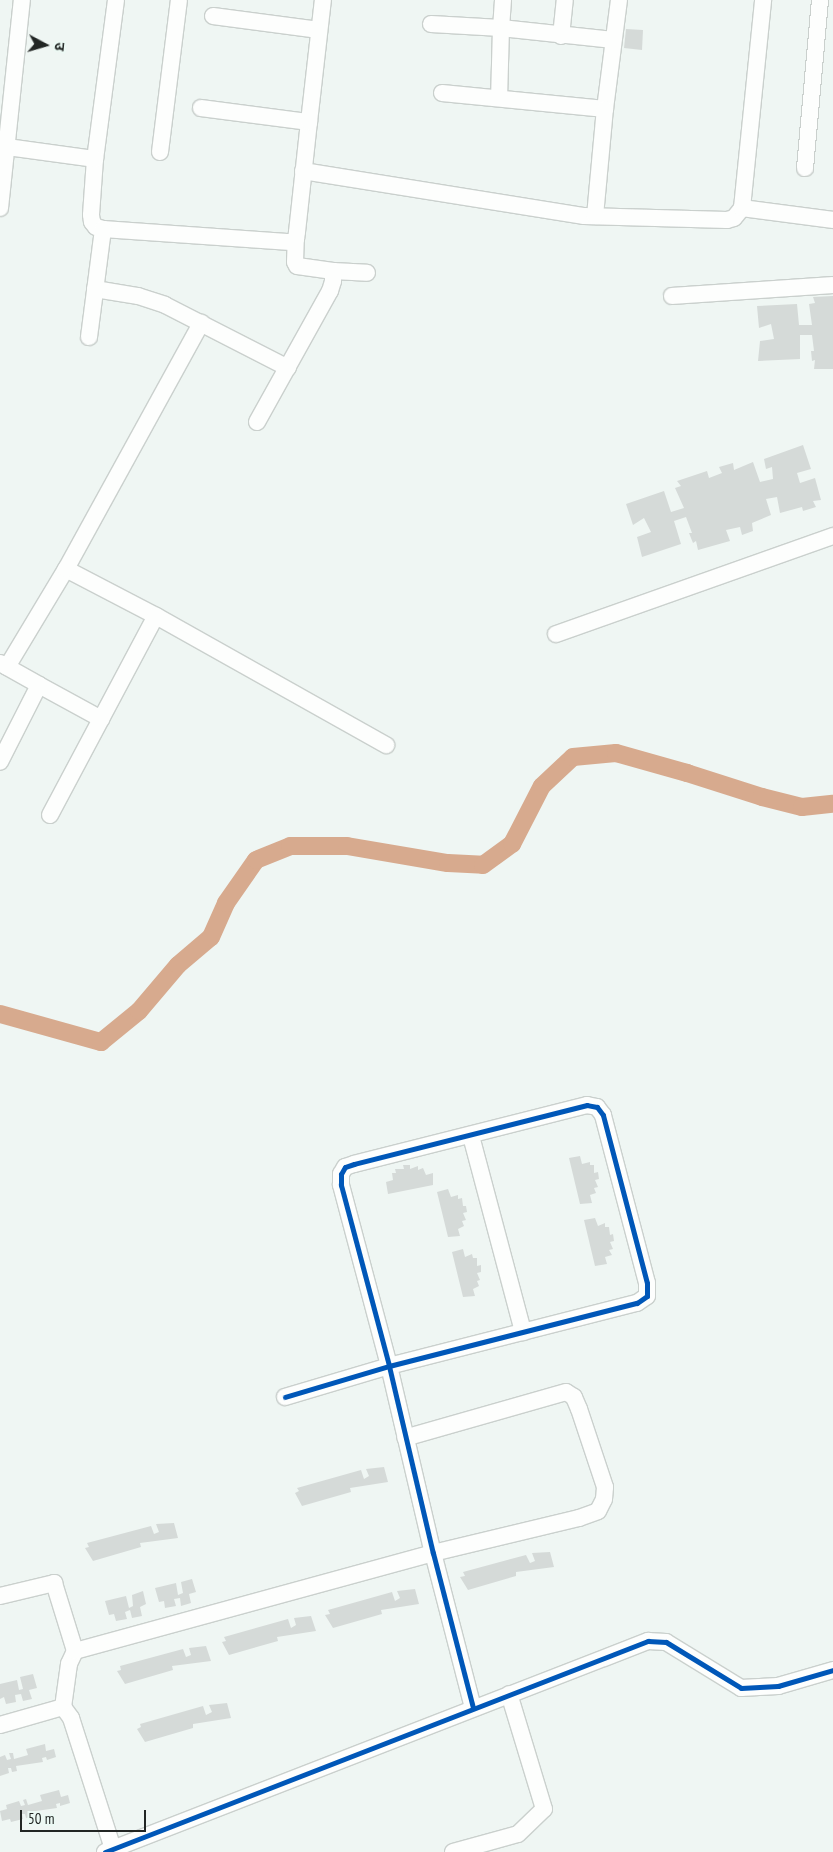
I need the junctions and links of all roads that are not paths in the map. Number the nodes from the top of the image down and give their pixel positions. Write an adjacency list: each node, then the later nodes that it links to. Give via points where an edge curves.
1 (22, 0): 21 (street)
2 (116, 0): 23 (street)
3 (179, 0): 22 (street)
4 (323, 0): 13 (street)
5 (503, 0): 12 (street)
6 (565, 0): 14 (street)
7 (619, 0): 15 (street)
8 (763, 0): 27 (street)
9 (820, 0): 24 (street)
10 (213, 16): 13 (street)
11 (431, 24): 12 (street)
12 (501, 28): 14 (street); 17 (street)
13 (319, 30): 20 (street)
14 (561, 36): 15 (street)
15 (613, 40): 19 (street)
16 (442, 93): 17 (street)
17 (499, 98): 19 (street)
18 (201, 108): 20 (street)
19 (605, 108): 28 (street)
20 (309, 122): 25 (street)
21 (3, 146): 23 (street); 26 (street)
22 (160, 152)
23 (96, 159): 30 (street, via 91,215 92,222)
24 (805, 168)
25 (303, 171): 28 (street); 31 (street)
26 (0, 208)
27 (742, 208): 28 (street, via 734,218 727,220); 29 (street)
28 (594, 216)
29 (833, 220)
30 (103, 229): 31 (street, via 285,243); 35 (street)
31 (296, 239): 32 (street, via 297,266)
32 (333, 271): 33 (street); 39 (street, via 330,291)
33 (367, 273)
34 (833, 284): 36 (street)
35 (95, 289): 37 (street, via 155,301); 38 (street)
36 (672, 296)
37 (201, 323): 39 (street); 42 (street)
38 (89, 336)
39 (288, 368): 40 (street)
40 (257, 422)
41 (833, 536): 44 (street)
42 (66, 569): 43 (street); 45 (street)
43 (156, 616): 47 (street); 48 (street)
44 (556, 634)
45 (4, 665): 46 (street)
46 (39, 685): 47 (street); 49 (street)
47 (101, 719): 50 (street)
48 (386, 745)
49 (0, 762)
50 (50, 815)
51 (471, 1136): 52 (street); 52 (street, via 587,1105 597,1107 606,1124 647,1283 647,1296 637,1304); 53 (street, via 354,1164 345,1167 341,1174 340,1185)
52 (523, 1332): 53 (street)
53 (389, 1366): 54 (street); 55 (street)
54 (285, 1398)
55 (406, 1438): 56 (street); 56 (street, via 566,1392 574,1397 579,1409 605,1487 598,1511)
56 (432, 1554): 58 (street); 62 (street)
57 (0, 1596): 58 (street, via 54,1583)
58 (75, 1651): 61 (street, via 69,1664)
59 (833, 1670): 60 (street, via 778,1686 741,1688 666,1642 648,1641)
60 (509, 1694): 62 (street); 65 (street, via 544,1809 518,1834)
61 (63, 1707): 63 (street); 64 (street, via 71,1718)
62 (473, 1708): 64 (street)
63 (0, 1725)
64 (109, 1850)
65 (453, 1852)

